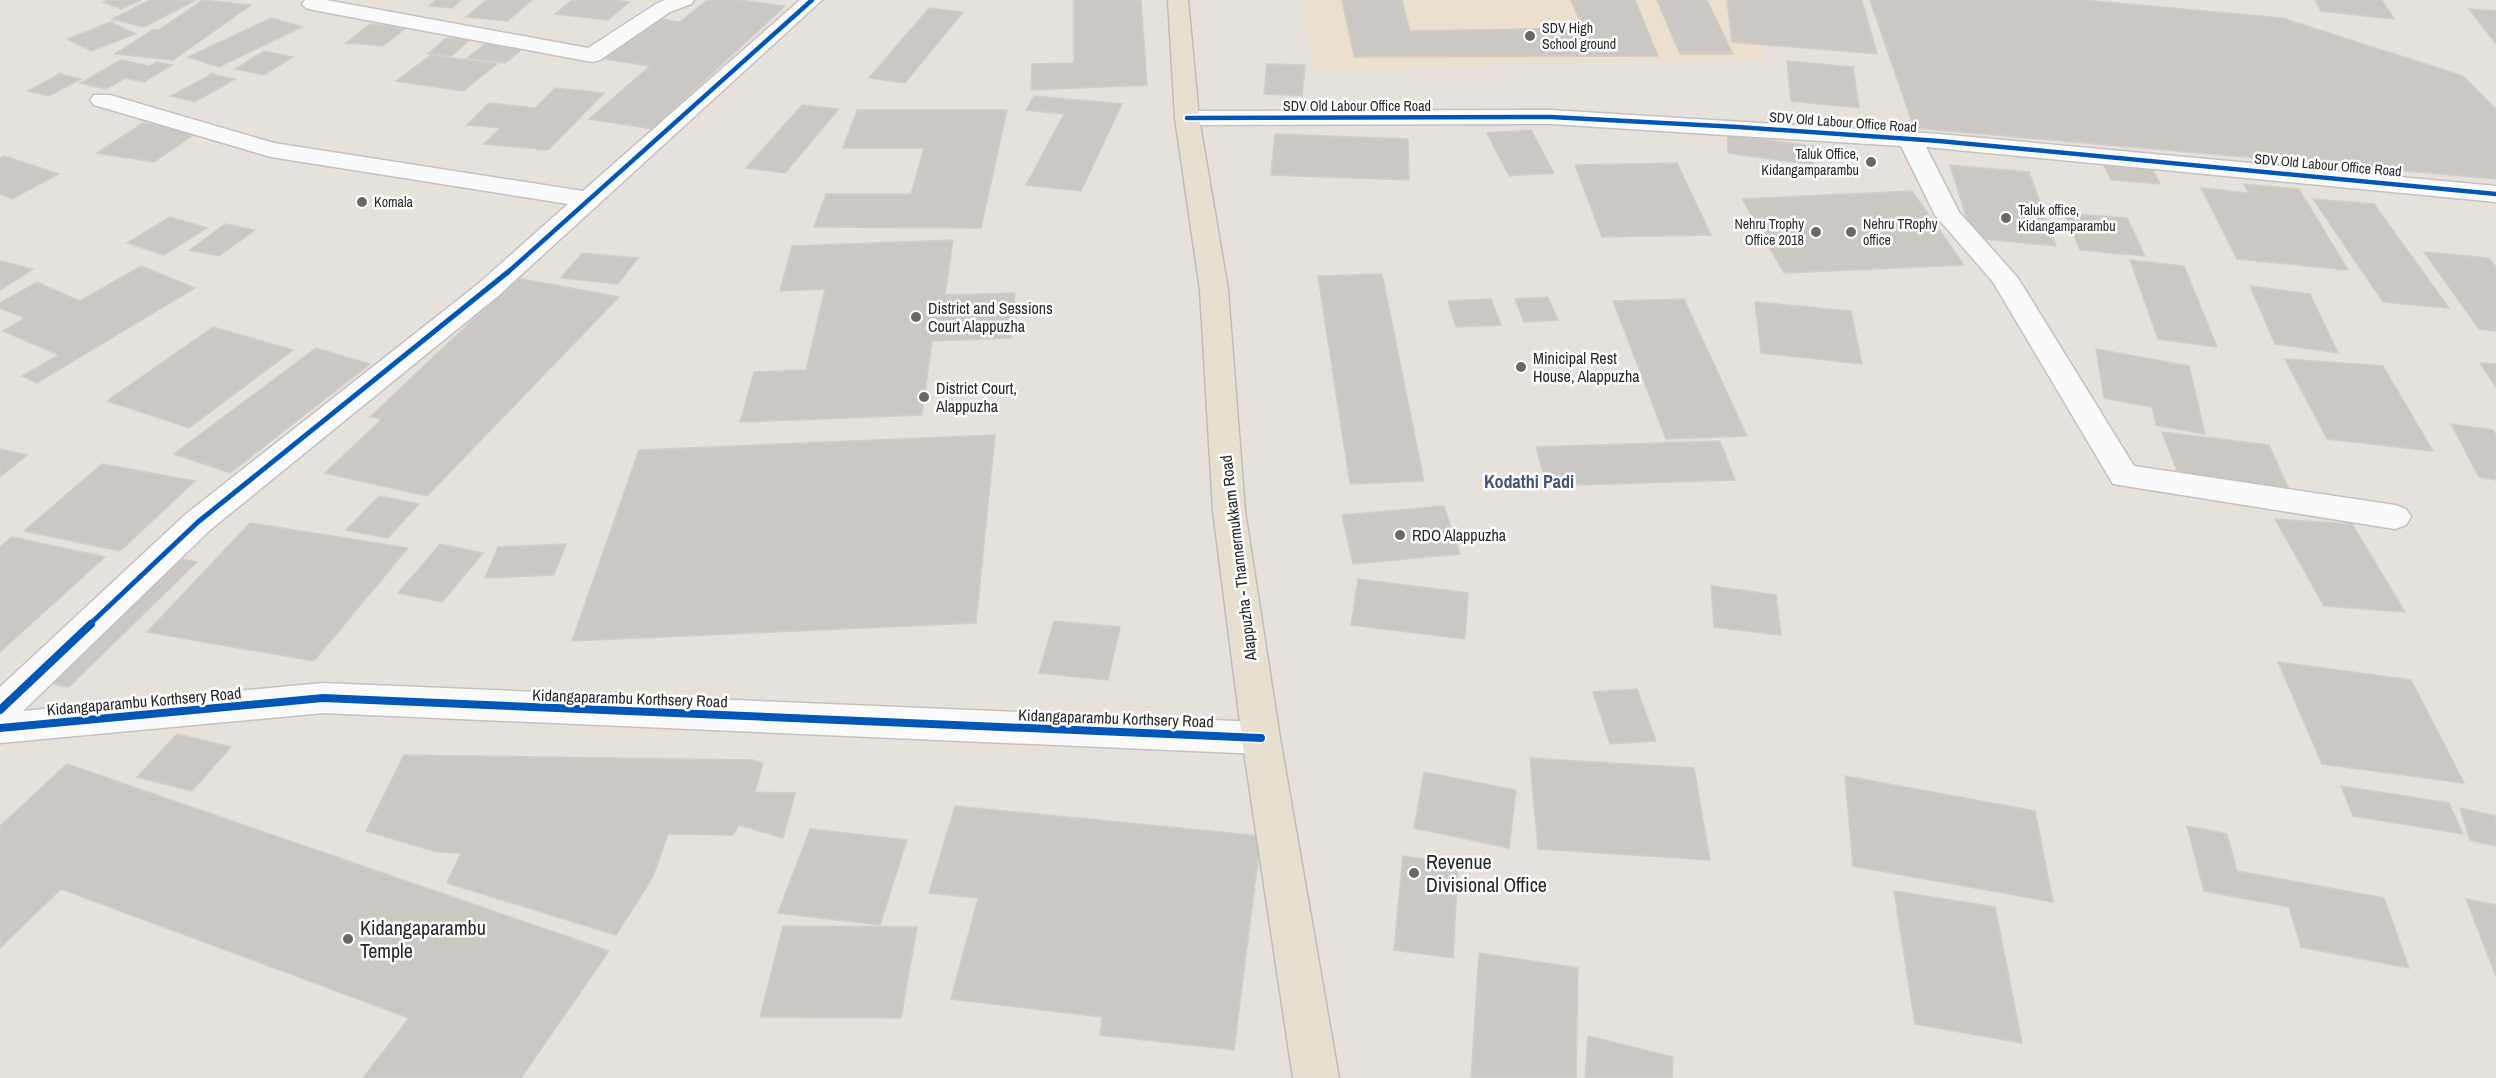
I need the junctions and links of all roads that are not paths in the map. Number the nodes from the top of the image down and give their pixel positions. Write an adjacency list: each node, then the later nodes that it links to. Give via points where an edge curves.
1 (684, 0): 4 (street, via 663,8 592,55)
2 (812, 0): 9 (street)
3 (1178, 0): 6 (main road, Alappuzha - Thannermukkam Road)
4 (313, 4)
5 (102, 100): 9 (street, via 271,150)
6 (1187, 118): 7 (street, SDV Old Labour Office Road, via 1551,117); 13 (main road, Alappuzha - Thannermukkam Road, via 1214,290 1229,511)
7 (1910, 139): 8 (street, SDV Old Labour Office Road); 10 (street, via 1948,215 2004,278 2124,476)
8 (2496, 194)
9 (589, 200): 11 (street, via 488,290 198,522)
10 (2395, 517)
11 (0, 710)
12 (0, 728): 13 (street, Kidangaparambu Korthsery Road, via 323,698)
13 (1261, 738): 14 (main road, Alappuzha - Thannermukkam Road)
14 (1316, 1078)

